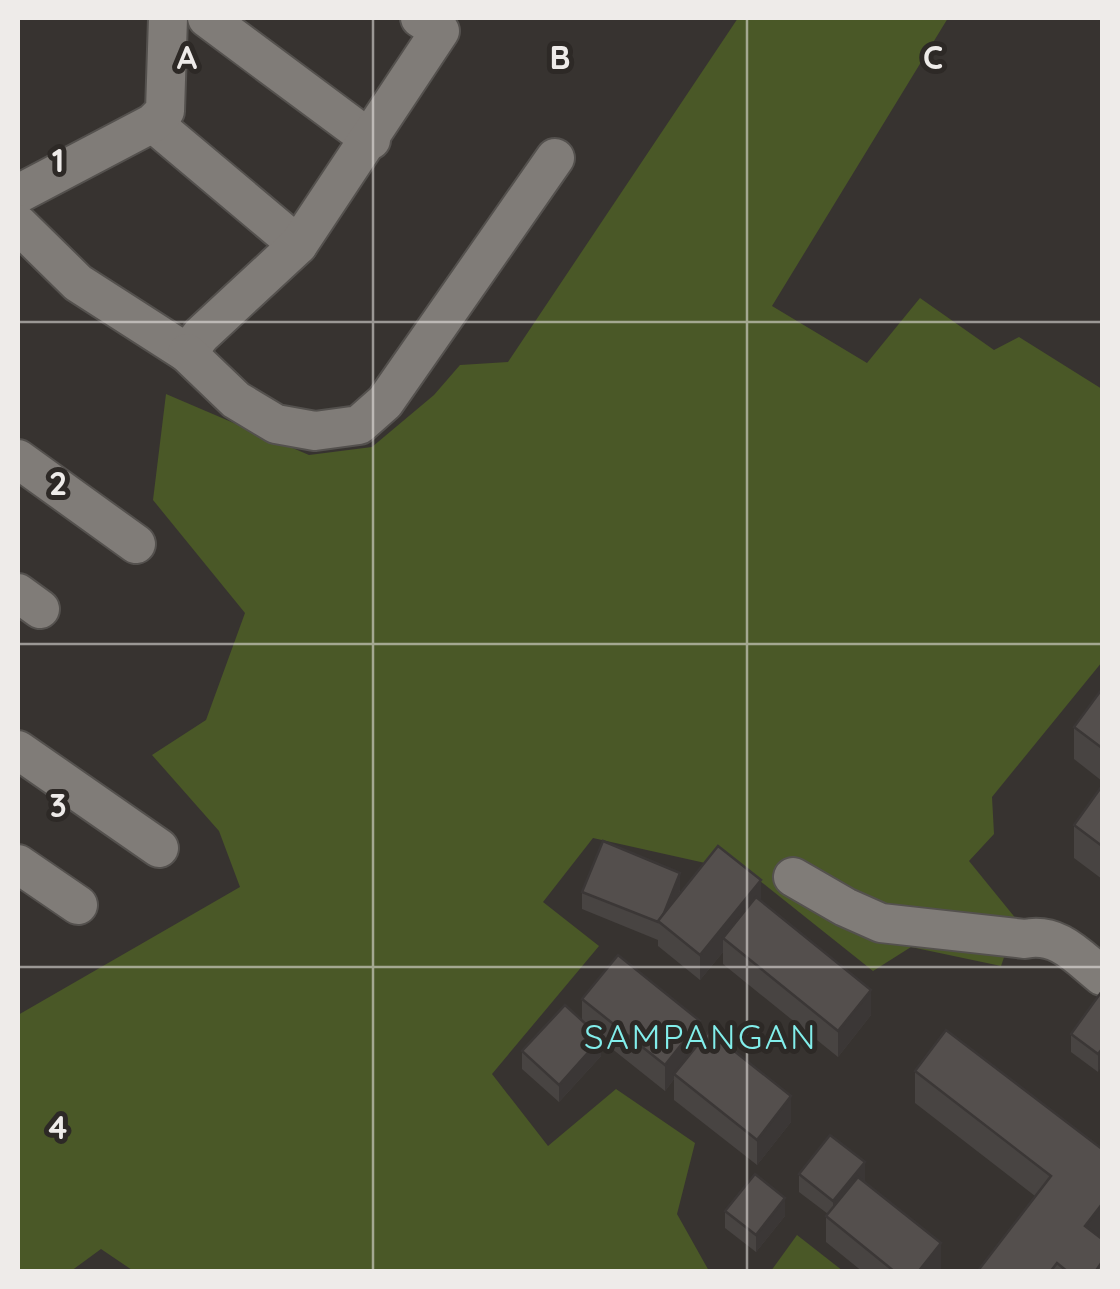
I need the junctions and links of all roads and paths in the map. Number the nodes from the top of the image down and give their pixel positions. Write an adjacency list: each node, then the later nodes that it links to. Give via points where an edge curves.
1 (168, 18): 4 (street, via 167,101)
2 (207, 18): 5 (street)
3 (436, 22): 5 (street)
4 (153, 122): 7 (street); 9 (street)
5 (371, 140): 9 (street)
6 (555, 158): 10 (street, via 385,402 358,425 315,431 276,424 236,400)
7 (18, 194)
8 (18, 224): 10 (street, via 78,283)
9 (298, 245): 10 (street)
10 (187, 353)
11 (18, 459): 12 (street)
12 (136, 544)
13 (18, 750): 14 (street)
14 (158, 848)
15 (18, 864): 17 (street)
16 (793, 877): 18 (street, via 882,923 1025,939 1042,935)
17 (78, 905)
18 (1102, 976)

